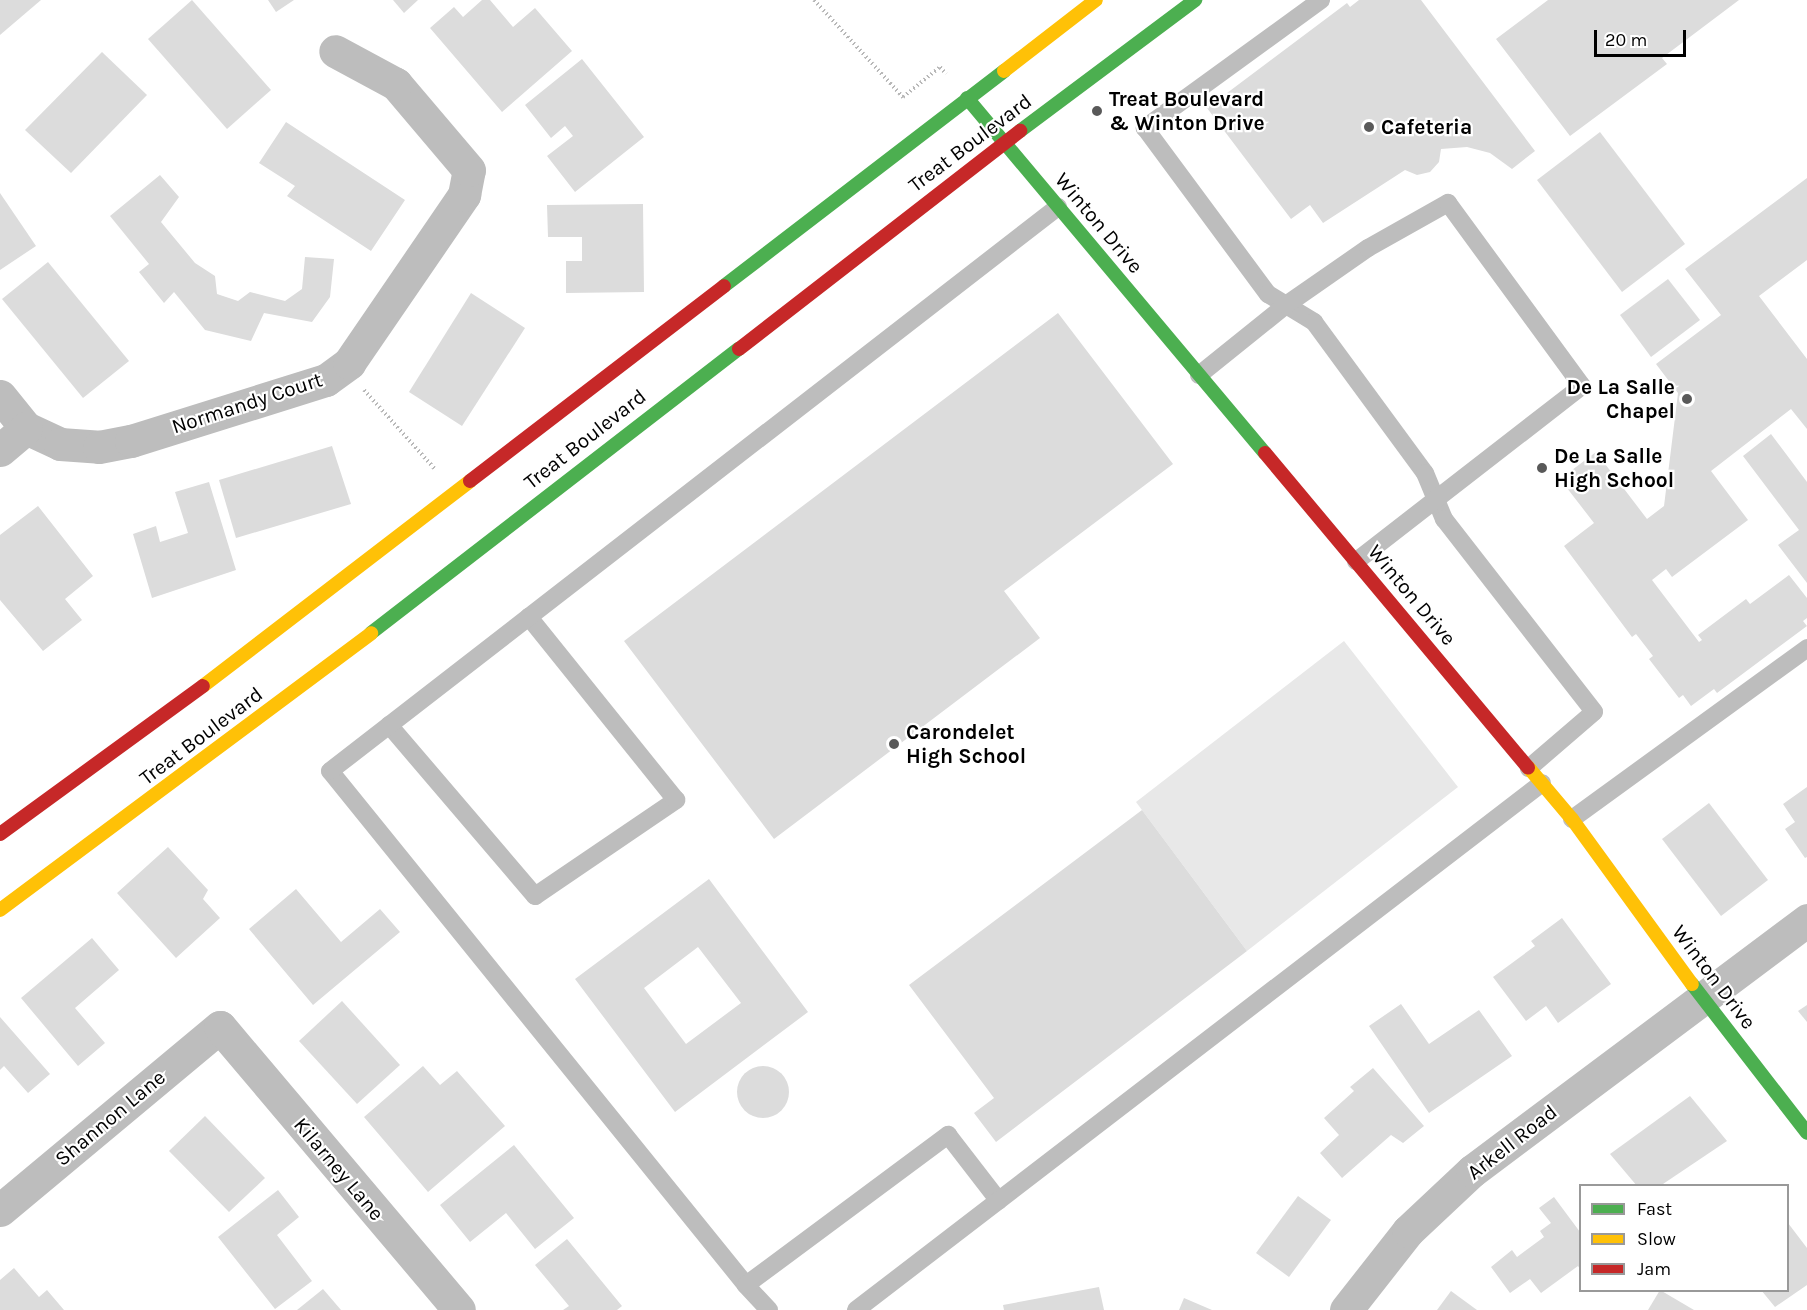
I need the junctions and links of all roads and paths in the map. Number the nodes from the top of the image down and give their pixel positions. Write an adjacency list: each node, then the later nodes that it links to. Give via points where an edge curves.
1 (814, 0): 6 (path, via 903,97 940,67)
2 (1096, 0): 6 (main road, Treat Boulevard)
3 (1195, 0): 7 (main road, Treat Boulevard)
4 (1322, 0): 9 (lane, via 1145,128 1268,294)
5 (335, 51): 10 (street, Normandy Court, via 396,84 469,170 465,195 368,340)
6 (967, 98): 7 (main road, Winton Drive); 15 (main road, Treat Boulevard)
7 (1004, 143): 8 (main road, Winton Drive); 25 (main road, Treat Boulevard, via 259,720)
8 (1058, 207): 11 (main road, Winton Drive); 18 (lane)
9 (1286, 305): 11 (lane); 16 (lane, via 1314,322 1425,474); 16 (lane, via 1368,248 1448,203 1582,386)
10 (344, 367): 13 (street, Normandy Court, via 326,380 131,441 99,447 60,444); 15 (path)
11 (1199, 375): 17 (main road, Winton Drive)
12 (0, 396): 13 (street)
13 (26, 428): 14 (street)
14 (0, 450)
15 (455, 492): 24 (main road, Treat Boulevard, via 208,682)
16 (1436, 498): 17 (lane); 21 (lane, via 1444,519 1594,712)
17 (1356, 561): 21 (main road, Winton Drive)
18 (529, 617): 20 (lane); 20 (lane, via 676,800 535,896)
19 (1807, 648): 23 (lane)
20 (389, 725): 32 (lane, via 330,771)
21 (1528, 768): 22 (main road, Winton Drive)
22 (1542, 783): 23 (main road, Winton Drive); 30 (lane)
23 (1572, 819): 27 (main road, Winton Drive)
24 (0, 834)
25 (0, 910)
26 (1807, 920): 27 (street, Arkell Road)
27 (1702, 998): 29 (main road, Winton Drive); 36 (street, Arkell Road, via 1472,1171 1408,1231)
28 (220, 1027): 31 (street, Shannon Lane); 33 (street, Kilarney Lane)
29 (1807, 1133)
30 (999, 1200): 32 (lane, via 948,1135); 35 (lane)
31 (0, 1210)
32 (746, 1285): 34 (lane)
33 (459, 1310)
34 (770, 1310)
35 (856, 1310)
36 (1346, 1310)

